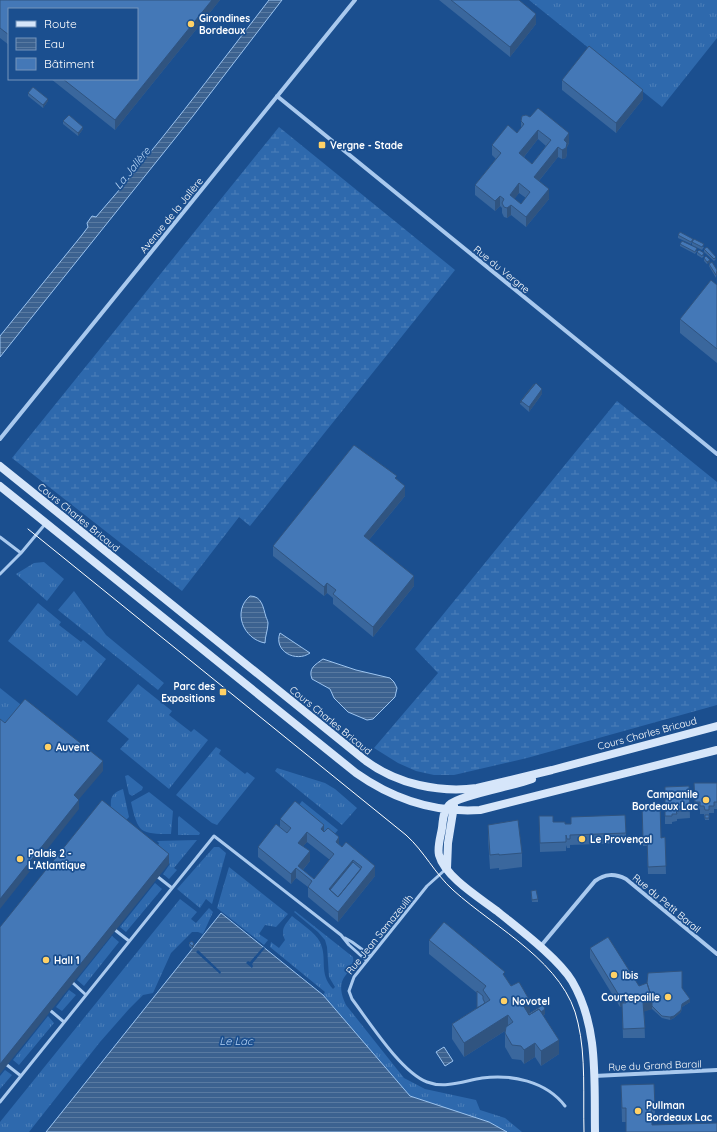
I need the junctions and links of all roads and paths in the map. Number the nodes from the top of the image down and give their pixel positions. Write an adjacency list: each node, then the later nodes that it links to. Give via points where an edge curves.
1 (355, 0): 2 (street, Avenue de la Jallère)
2 (277, 96): 3 (street, Avenue de la Jallère); 4 (street, Rue du Vergne)
3 (0, 439)
4 (717, 454)
5 (0, 466): 14 (main road, Cours Charles Bricaud, via 374,767 408,782)
6 (0, 486): 7 (main road)
7 (46, 523): 9 (lane); 16 (main road, via 356,773 396,796 426,806)
8 (0, 537): 9 (lane)
9 (21, 553): 10 (lane)
10 (0, 574)
11 (717, 726): 13 (main road, Cours Charles Bricaud)
12 (717, 750): 16 (main road, via 480,810)
13 (552, 770): 14 (main road, Cours Charles Bricaud); 15 (main road, via 519,784)
14 (456, 790): 15 (main road)
15 (455, 801): 16 (main road)
16 (450, 810): 17 (main road, via 440,842 439,855)
17 (447, 868): 23 (main road, via 461,884); 25 (lane, Rue Jean Samazeuilh, via 427,886)
18 (158, 877): 19 (lane)
19 (172, 888): 21 (lane, via 214,836); 22 (lane)
20 (115, 930): 22 (lane)
21 (343, 937): 25 (lane); 26 (lane, via 349,946)
22 (129, 942): 28 (lane)
23 (540, 948): 24 (street, Rue du Petit Barail, via 595,881 601,877 618,875); 34 (main road, via 563,969 582,1000 593,1040)
24 (717, 954)
25 (370, 956): 26 (lane, Rue Jean Samazeuilh)
26 (367, 961): 36 (lane, Rue Jean Samazeuilh, via 350,984 352,999 400,1061 416,1076 427,1082 448,1085 484,1078 518,1078 547,1089)
27 (72, 984): 28 (lane)
28 (86, 995): 30 (lane)
29 (51, 1011): 30 (lane)
30 (64, 1022): 33 (lane)
31 (7, 1065): 33 (lane)
32 (717, 1070): 34 (street, Rue du Grand Barail)
33 (21, 1076): 35 (lane)
34 (594, 1076): 37 (main road)
35 (0, 1102)
36 (565, 1106)
37 (596, 1132)

